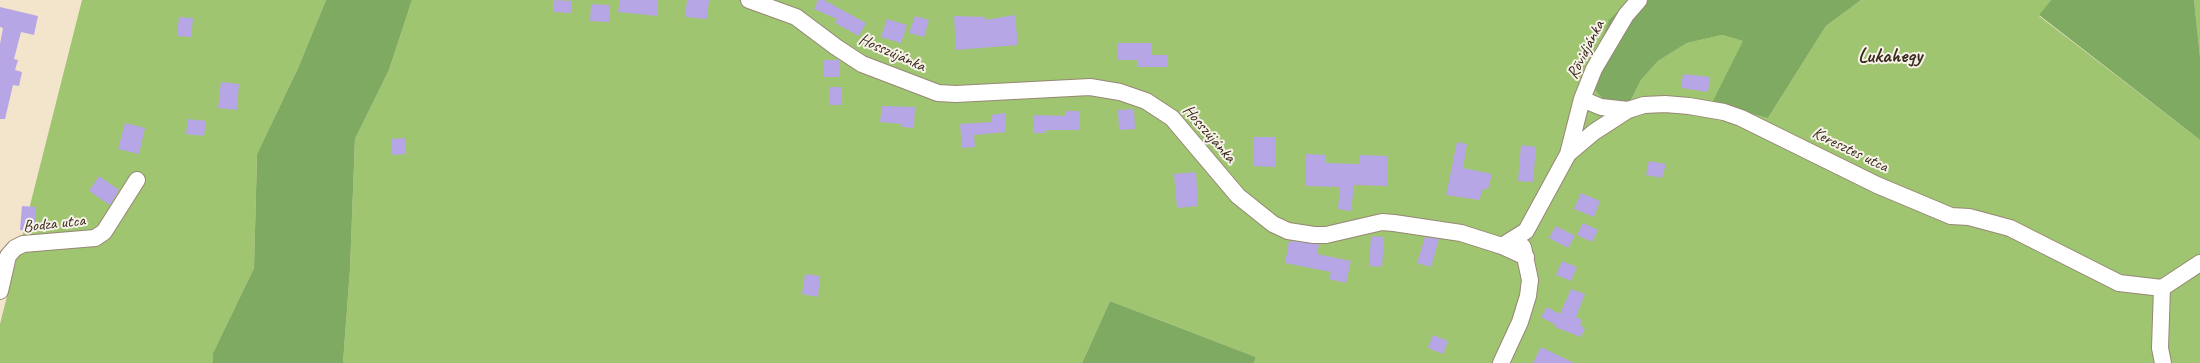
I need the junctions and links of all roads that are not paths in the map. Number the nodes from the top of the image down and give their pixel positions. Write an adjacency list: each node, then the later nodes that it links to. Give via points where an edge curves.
1 (749, 0): 8 (street, Hosszújánka, via 796,17 862,64 938,93 1090,87 1120,92 1146,101 1172,118 1238,196 1273,224 1288,230 1326,235 1382,222 1461,233)
2 (1639, 0): 3 (street, Rövidjánka, via 1626,15 1594,69)
3 (1582, 99): 4 (street, Rövidjánka, via 1601,107); 5 (street, Rövidjánka)
4 (1628, 110): 5 (street, Keresztes utca, via 1594,132); 11 (street, Keresztes utca, via 1644,105 1665,104 1724,112 1849,172 1951,216 1969,217 2010,228 2120,283)
5 (1568, 154): 7 (street, Keresztes utca)
6 (137, 180): 12 (street, Bodza utca, via 104,232 95,238 23,244 14,248 8,256)
7 (1526, 231): 8 (street, Keresztes utca); 9 (street, Keresztes utca, via 1523,247)
8 (1502, 246): 9 (street)
9 (1526, 257): 13 (street, Keresztes utca, via 1530,280 1528,296)
10 (2200, 263): 11 (street)
11 (2162, 288): 14 (street, via 2160,348)
12 (0, 291)
13 (1501, 363)
14 (2163, 363)

